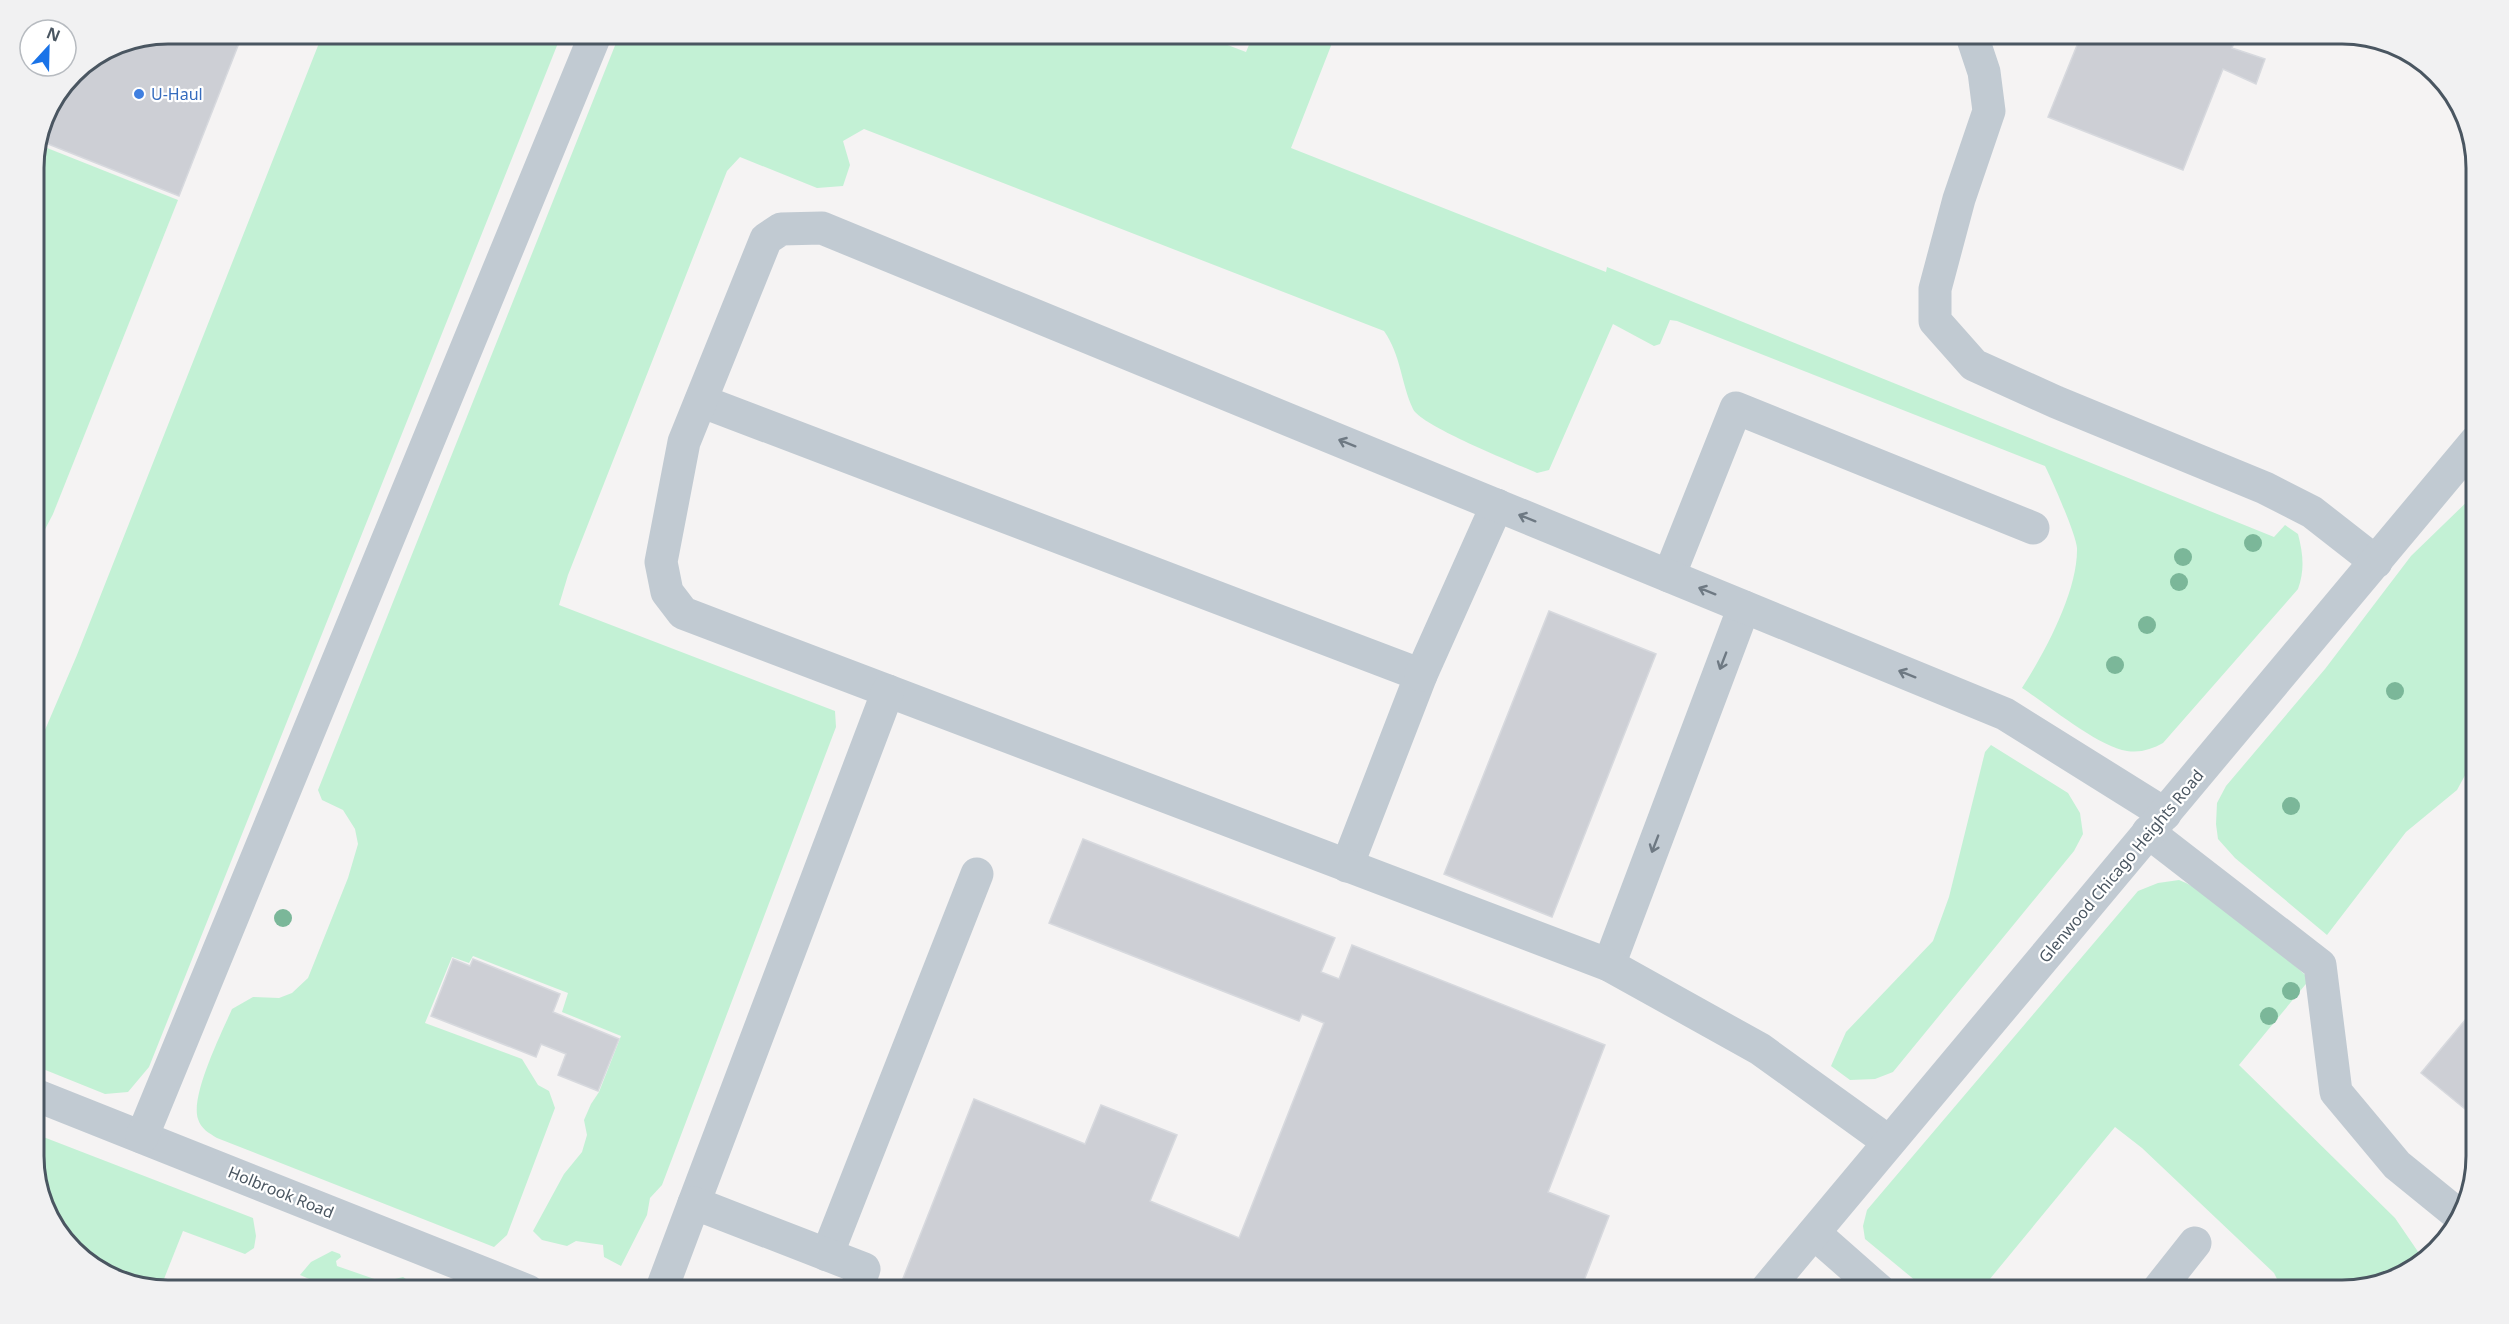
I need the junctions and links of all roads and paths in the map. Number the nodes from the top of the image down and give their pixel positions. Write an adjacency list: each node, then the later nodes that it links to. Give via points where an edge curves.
1 (591, 44): 17 (street)
2 (1975, 44): 7 (street, via 1984,72 1989,111 1959,199 1935,289 1935,321 1974,365 2265,488 2312,512)
3 (700, 401): 5 (street, one-way to 3, via 822,228 781,229 766,239); 10 (street); 11 (street, via 684,442 661,562 667,592 683,613)
4 (2465, 454): 7 (street, Glenwood Chicago Heights Road)
5 (1497, 505): 8 (street, one-way to 5); 10 (street)
6 (2033, 528): 8 (street, via 1736,408)
7 (2376, 562): 12 (street, Glenwood Chicago Heights Road)
8 (1670, 576): 9 (street, one-way to 8)
9 (1744, 607): 12 (street, one-way to 9, via 2005,714); 15 (street, one-way to 15)
10 (1421, 675): 13 (street)
11 (888, 691): 13 (street); 19 (street)
12 (2156, 823): 18 (street, Glenwood Chicago Heights Road); 20 (street, via 2319,965 2336,1092 2397,1165)
13 (1347, 866): 15 (street)
14 (977, 874): 23 (street)
15 (1609, 965): 18 (street, via 1760,1049)
16 (44, 1098): 17 (street, Holbrook Road)
17 (142, 1137): 24 (street, Holbrook Road)
18 (1889, 1143): 21 (street, Glenwood Chicago Heights Road)
19 (694, 1203): 23 (street); 25 (street)
20 (2453, 1211)
21 (1814, 1233): 27 (street, Glenwood Chicago Heights Road); 28 (street)
22 (2195, 1243): 29 (street)
23 (827, 1255): 26 (street, via 864,1269)
24 (500, 1280)
25 (666, 1280)
26 (860, 1280)
27 (1774, 1280)
28 (1867, 1280)
29 (2166, 1280)

